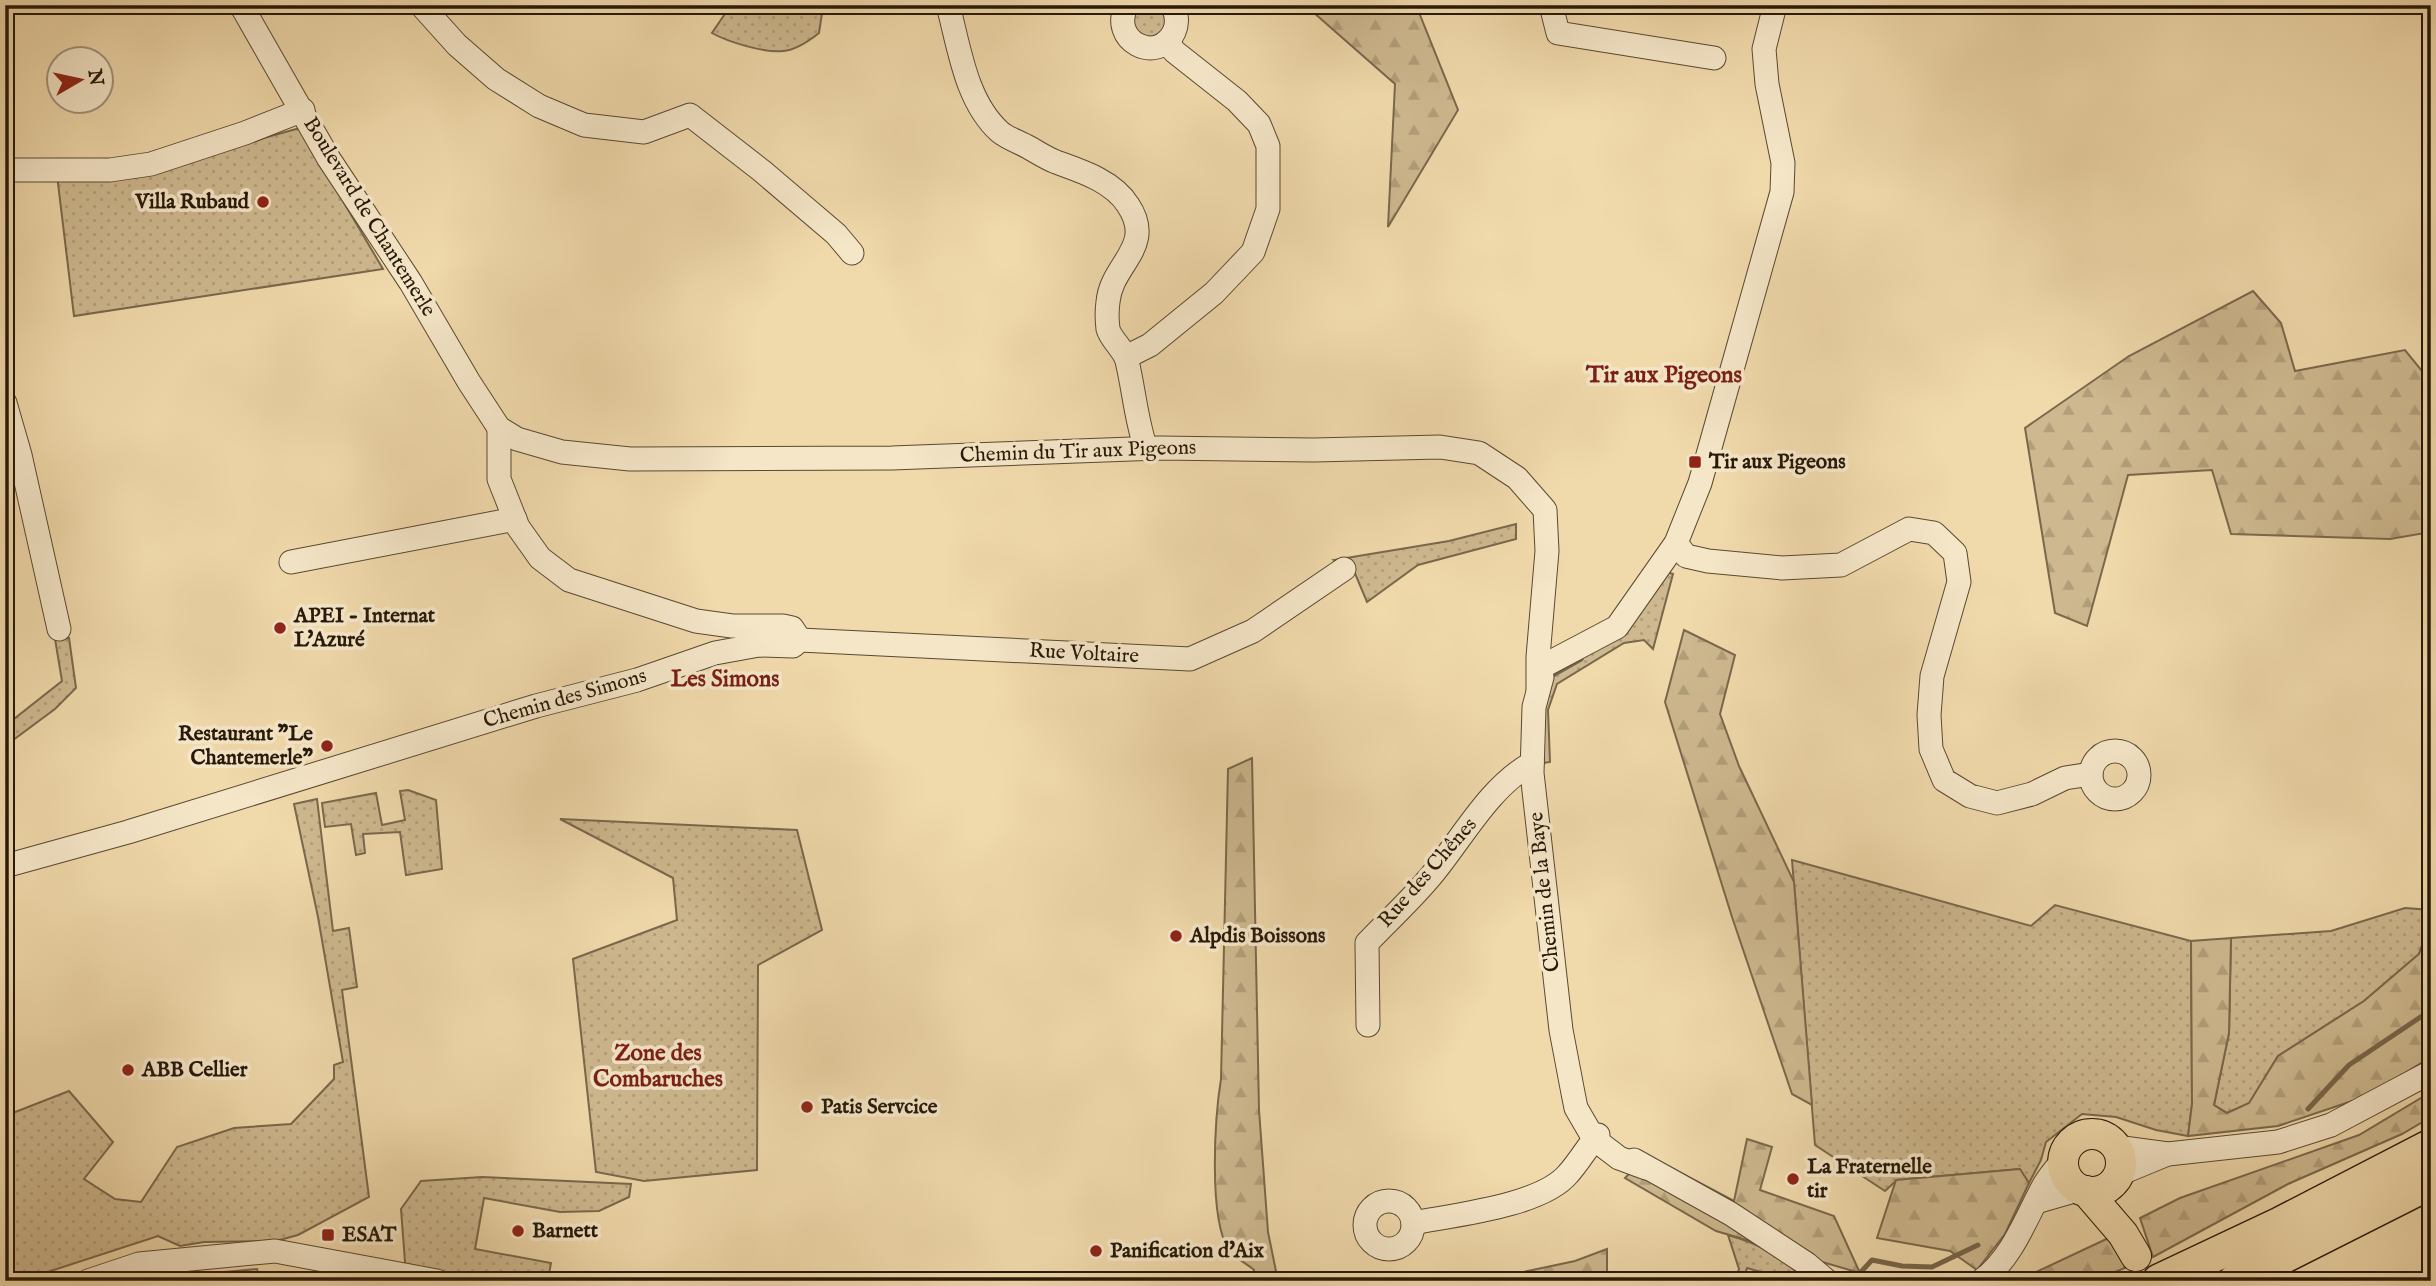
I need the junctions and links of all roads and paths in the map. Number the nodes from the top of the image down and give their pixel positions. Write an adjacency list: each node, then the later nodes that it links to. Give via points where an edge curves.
1 (241, 5): 10 (street, Boulevard de Chantemerle)
2 (421, 5): 12 (street, via 496,79 539,106 584,125 643,132 690,115 836,234)
3 (948, 5): 13 (street, via 969,82 984,114 1001,133 1093,176 1129,205 1138,230 1133,252 1107,299 1108,330)
4 (1127, 5): 8 (street, via 1123,26 1132,41 1149,48)
5 (1172, 5): 8 (street, via 1176,27)
6 (1551, 5): 9 (street, via 1558,33)
7 (1775, 5): 18 (street, via 1764,49 1783,163 1782,192 1700,483)
8 (1166, 42): 13 (street, via 1259,124 1268,146 1268,209 1253,252 1214,293 1150,345)
9 (1714, 58)
10 (303, 110): 11 (street, via 151,164 110,170); 15 (street, Boulevard de Chantemerle, via 469,382)
11 (5, 170)
12 (852, 253)
13 (1126, 356): 16 (street)
14 (5, 403): 21 (street)
15 (508, 434): 16 (street, Chemin du Tir aux Pigeons, via 562,452 630,459 878,458); 17 (street, via 498,470)
16 (1140, 449): 23 (street, Chemin du Tir aux Pigeons, via 1440,447 1479,453 1517,478 1545,510)
17 (515, 519): 19 (street); 22 (street, via 540,558 569,580 696,621 792,628)
18 (1676, 543): 23 (street, via 1617,627 1582,646); 25 (street, via 1686,556 1782,568 1841,565 1909,529 1934,533 1955,552 1959,582 1932,676 1929,715 1931,750 1944,780 1970,796 1997,803 2066,778)
19 (291, 562)
20 (1344, 569): 22 (street, Rue Voltaire, via 1254,631 1190,659)
21 (59, 629)
22 (800, 640): 26 (street, Chemin des Simons, via 793,646 759,645 715,653)
23 (1543, 657): 24 (street, Chemin de la Baye)
24 (1526, 770): 27 (street, Rue des Chênes, via 1493,797 1430,877 1367,943); 29 (street, Chemin de la Baye, via 1560,1030 1573,1093)
25 (2091, 774)
26 (5, 866)
27 (1368, 1025)
28 (2431, 1072): 32 (street, via 2331,1125 2278,1142 2168,1154)
29 (1600, 1140): 36 (street, via 1568,1174 1536,1195); 37 (street, via 1731,1214)
30 (2431, 1146): 43 (highway)
31 (2064, 1159): 32 (main road, via 2071,1144 2083,1135 2102,1135); 34 (main road, via 2066,1175); 35 (street)
32 (2117, 1167): 34 (main road, via 2105,1189); 34 (main road, via 2130,1245)
33 (2431, 1182): 44 (highway)
34 (2083, 1190): 35 (street)
35 (2036, 1202): 42 (street, via 2012,1246)
36 (1413, 1223)
37 (1807, 1264): 40 (street); 41 (street)
38 (88, 1281): 39 (street, via 139,1265 275,1251)
39 (437, 1281)
40 (1827, 1281)
41 (1845, 1281)
42 (1981, 1281)
43 (2159, 1281)
44 (2235, 1281)

